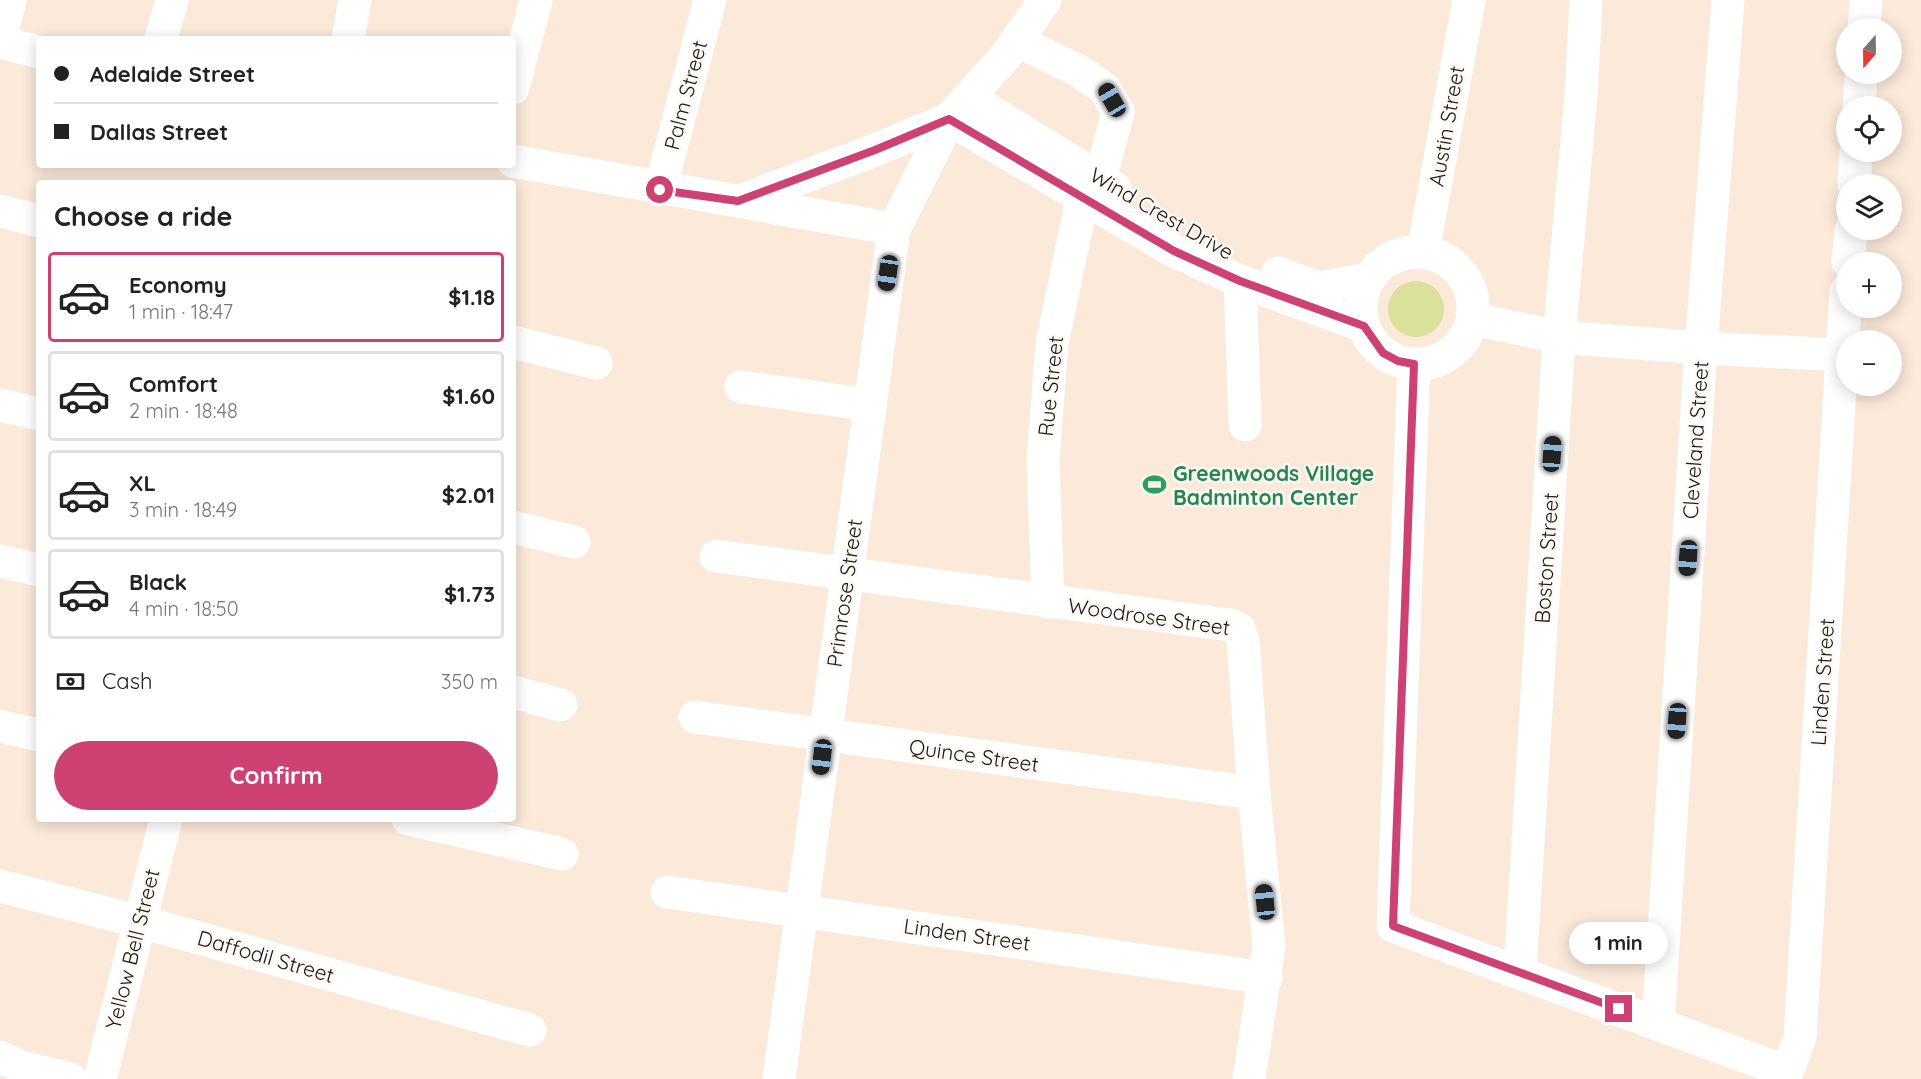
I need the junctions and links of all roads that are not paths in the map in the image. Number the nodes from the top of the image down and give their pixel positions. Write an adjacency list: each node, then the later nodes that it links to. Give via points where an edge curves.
1 (10, 0): 14 (street)
2 (172, 0): 12 (street)
3 (355, 0): 13 (street)
4 (536, 0): 17 (street)
5 (710, 0): 21 (street, Palm Street)
6 (1045, 0): 15 (street)
7 (1469, 0): 26 (street, Austin Street)
8 (1586, 0): 31 (street, Boston Street)
9 (1728, 0): 33 (street, Cleveland Street)
10 (1866, 0): 11 (street)
11 (1865, 18)
12 (162, 36)
13 (349, 36)
14 (0, 40): 16 (street)
15 (1017, 40): 18 (street); 20 (street, Rue Street, via 1105,90 1118,112 1104,164)
16 (36, 51)
17 (516, 77)
18 (959, 108): 20 (street, Wind Crest Drive); 22 (street, via 875,150); 25 (street, Primrose Street)
19 (516, 162): 21 (street)
20 (1090, 186): 27 (street, Wind Crest Drive, via 1246,261 1318,288); 28 (street, Wind Crest Drive, via 1174,251); 49 (street, Rue Street, via 1052,344 1043,459)
21 (660, 190): 22 (street)
22 (738, 201): 25 (street)
23 (0, 211): 24 (street)
24 (36, 220)
25 (894, 229): 40 (street, Primrose Street)
26 (1423, 252): 27 (street, via 1392,257); 29 (street, via 1442,257 1457,267 1474,300)
27 (1368, 279): 30 (street, via 1361,302)
28 (1240, 281): 30 (street, Wind Crest Drive); 42 (street)
29 (1473, 319): 31 (street); 36 (street, via 1458,347 1430,363)
30 (1364, 326): 36 (street, via 1383,353)
31 (1559, 337): 33 (street); 64 (street, Boston Street)
32 (516, 343): 35 (street)
33 (1701, 348): 34 (street); 66 (street, Cleveland Street)
34 (1836, 355)
35 (596, 363)
36 (1414, 364): 64 (street, via 1393,926)
37 (741, 387): 40 (street)
38 (1839, 396): 66 (street, Linden Street, via 1800,1037 1787,1072)
39 (0, 405): 41 (street)
40 (870, 405): 48 (street, Primrose Street)
41 (36, 413)
42 (1245, 424)
43 (516, 528): 44 (street)
44 (574, 542)
45 (716, 556): 48 (street, Woodrose Street)
46 (0, 561): 47 (street)
47 (36, 569)
48 (847, 574): 49 (street, Woodrose Street); 55 (street, Primrose Street)
49 (1048, 602): 56 (street, Woodrose Street, via 1239,629)
50 (516, 693): 51 (street)
51 (561, 705)
52 (695, 717): 55 (street, Quince Street)
53 (0, 726): 54 (street)
54 (36, 734)
55 (825, 735): 56 (street, Quince Street); 62 (street, Primrose Street)
56 (1254, 793): 65 (street, Woodrose Street, via 1269,946)
57 (165, 822): 63 (street, Yellow Bell Street)
58 (421, 822): 59 (street)
59 (562, 854)
60 (0, 886): 63 (street, Daffodil Street)
61 (667, 892): 62 (street, Linden Street)
62 (801, 910): 65 (street, Linden Street); 71 (street, Primrose Street)
63 (138, 921): 67 (street, Daffodil Street); 70 (street, Yellow Bell Street)
64 (1520, 972): 66 (street)
65 (1266, 978): 72 (street, Woodrose Street)
66 (1658, 1024)
67 (530, 1030)
68 (7, 1064): 69 (street)
69 (70, 1079)
70 (100, 1079)
71 (779, 1079)
72 (1249, 1079)

